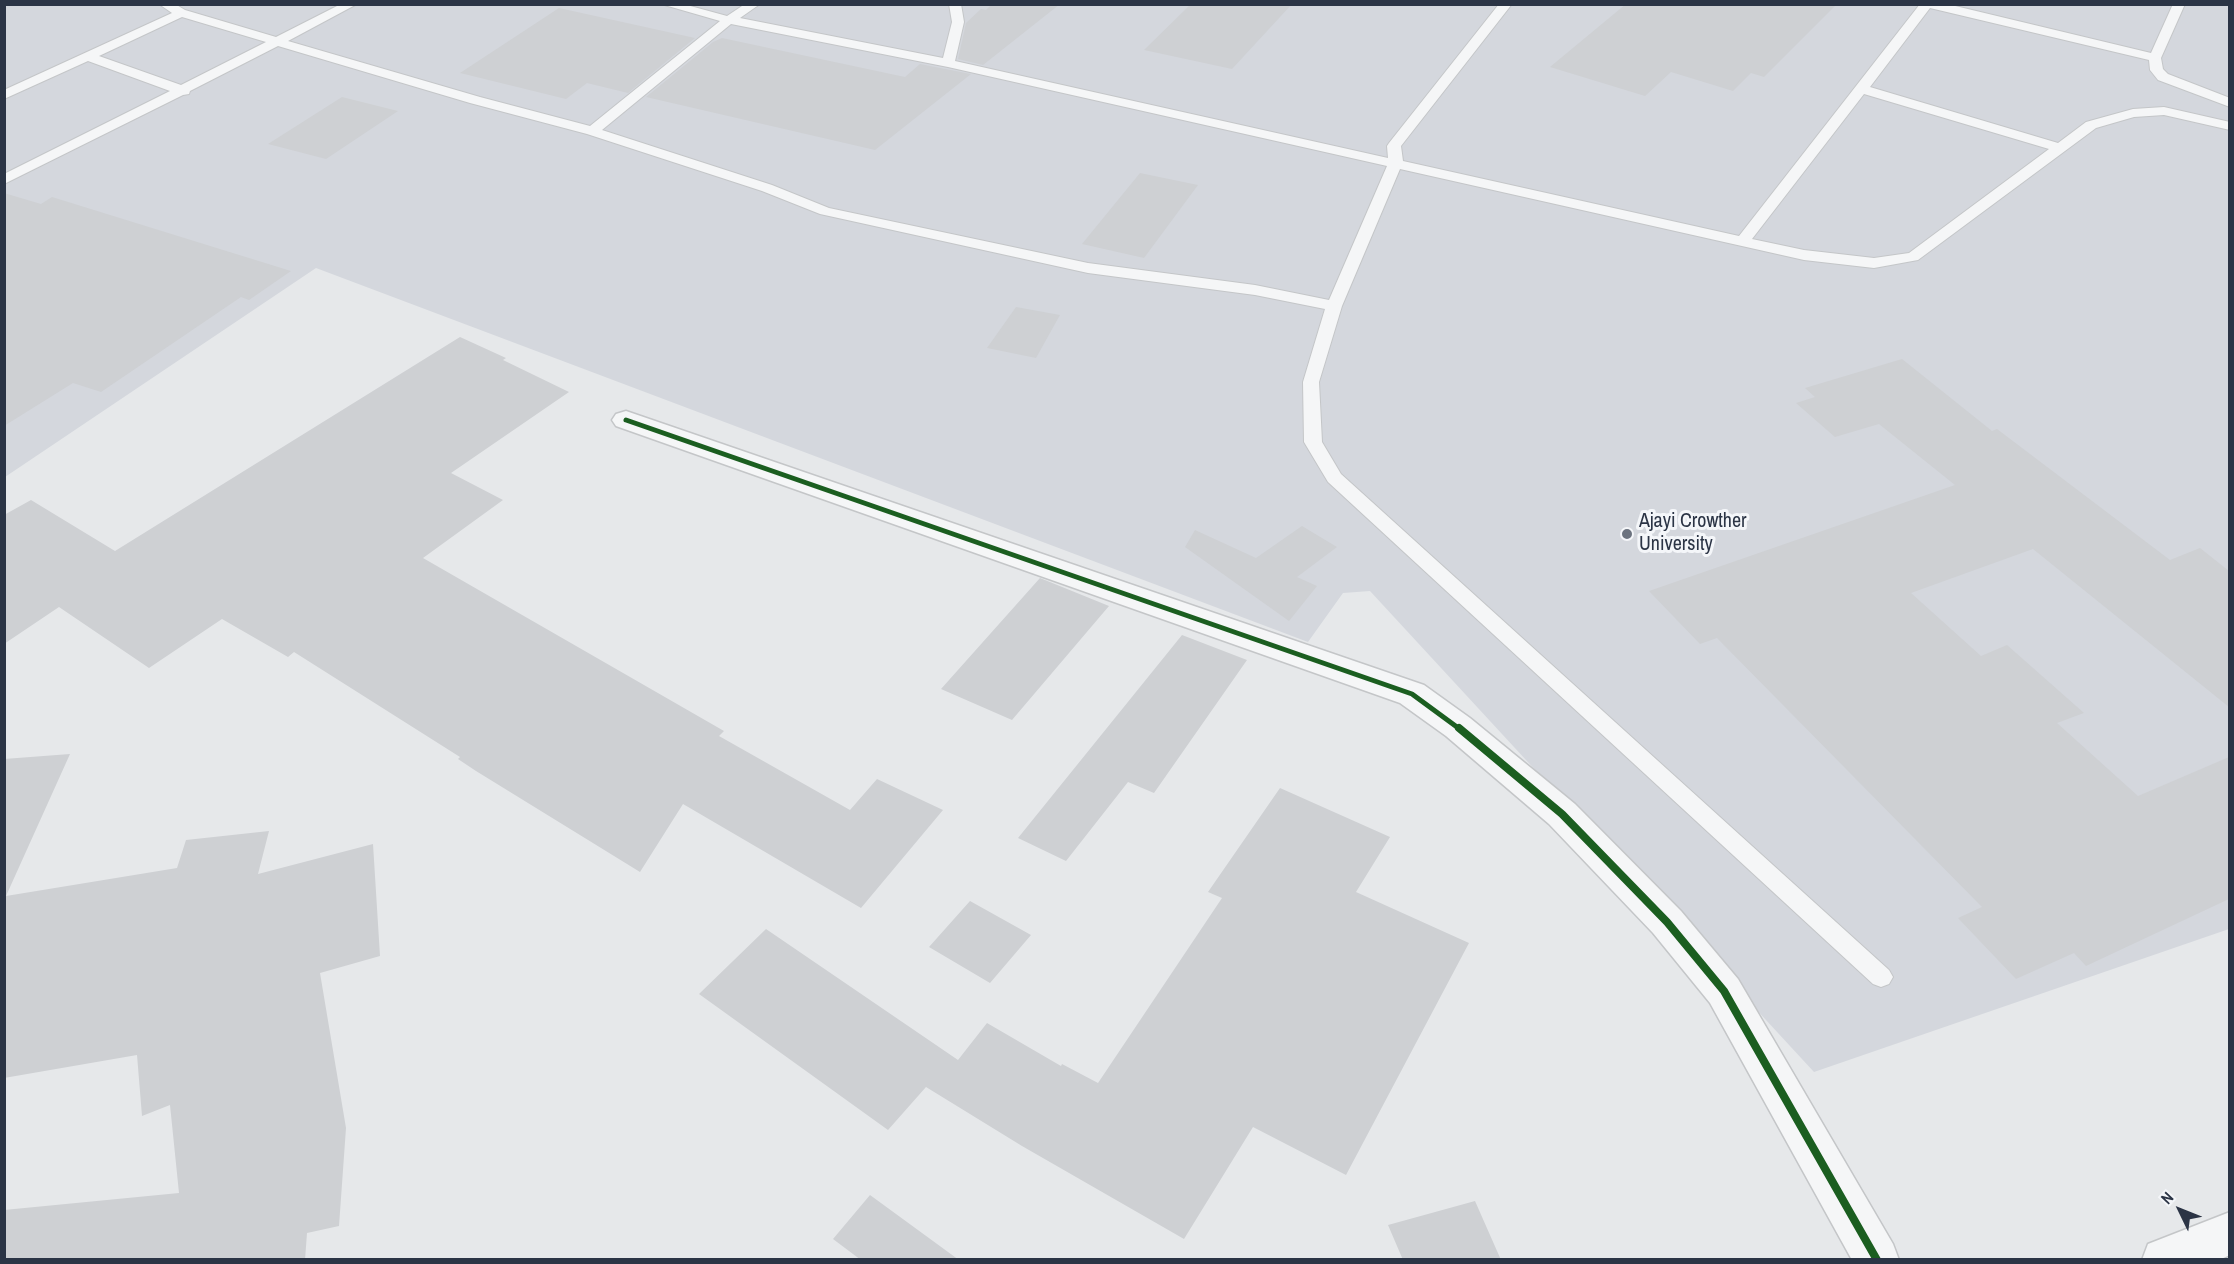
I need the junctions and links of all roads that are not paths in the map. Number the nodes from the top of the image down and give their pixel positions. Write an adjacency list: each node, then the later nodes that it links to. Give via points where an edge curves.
1 (165, 4): 9 (lane)
2 (351, 4): 11 (lane)
3 (667, 4): 10 (lane)
4 (754, 4): 10 (lane)
5 (955, 4): 14 (lane, via 958,22)
6 (1506, 4): 22 (lane, via 1400,136 1394,146)
7 (1928, 4): 13 (lane); 15 (lane)
8 (2179, 4): 13 (lane)
9 (181, 13): 11 (lane); 12 (lane)
10 (729, 20): 14 (lane); 20 (lane)
11 (279, 42): 16 (lane); 20 (lane)
12 (89, 57): 16 (lane); 17 (lane)
13 (2155, 58): 18 (lane, via 2163,77)
14 (948, 63): 22 (lane)
15 (1863, 89): 21 (lane); 24 (lane)
16 (184, 91): 23 (lane)
17 (4, 96)
18 (2229, 103)
19 (2229, 126): 21 (lane, via 2164,111 2133,113 2091,125)
20 (592, 131): 25 (lane, via 825,211 1088,268 1255,290)
21 (2060, 148): 24 (lane, via 1913,257 1874,263 1804,255)
22 (1396, 162): 24 (lane); 25 (lane)
23 (4, 180)
24 (1743, 241)
25 (1334, 306): 27 (lane, via 1311,382 1313,442 1334,478)
26 (626, 420): 29 (street, via 1412,694 1562,814 1667,922 1717,983)
27 (1881, 977)
28 (2228, 1236): 30 (street)
29 (1877, 1260)
30 (2164, 1260)

